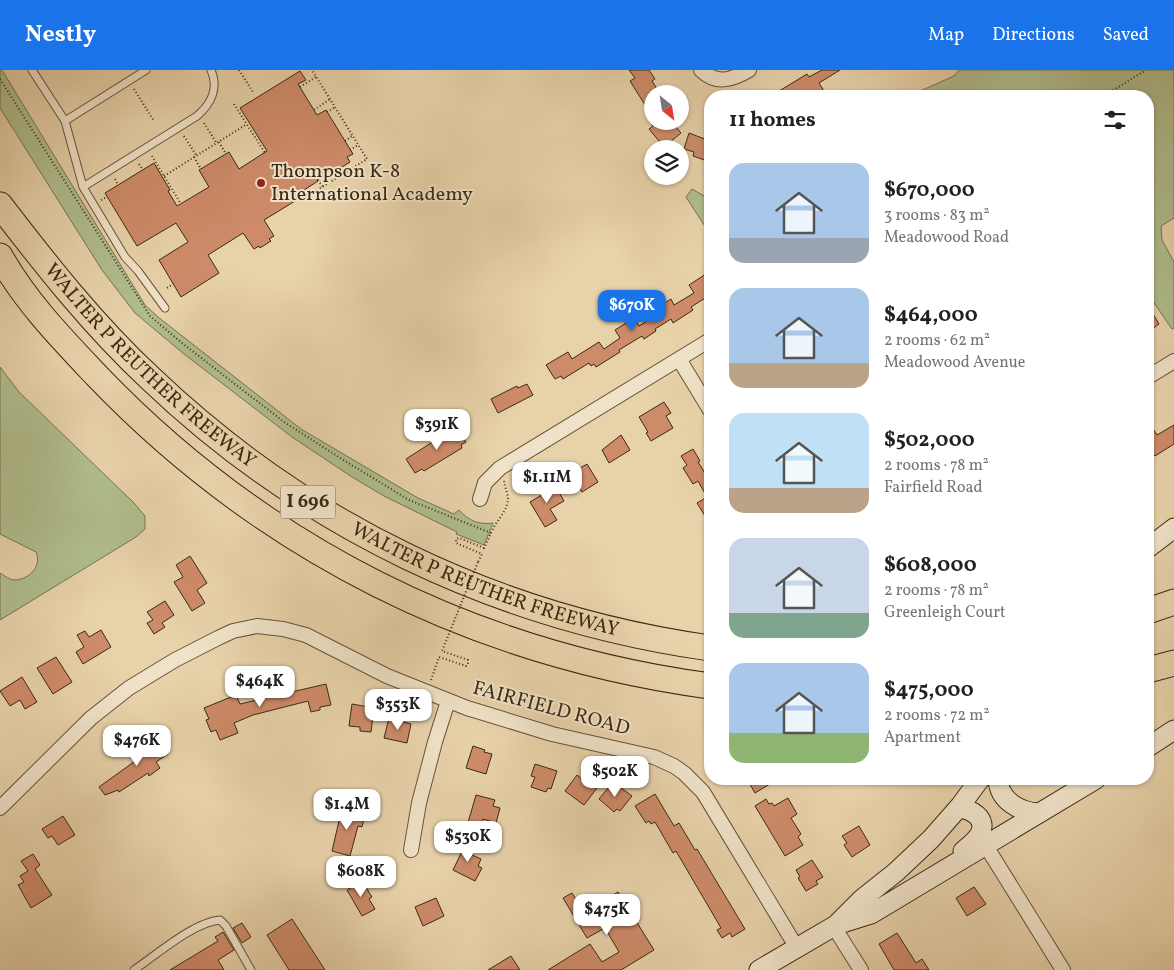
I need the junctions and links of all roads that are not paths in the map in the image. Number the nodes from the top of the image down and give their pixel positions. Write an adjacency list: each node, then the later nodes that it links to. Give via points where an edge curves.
1 (32, 70): 6 (lane)
2 (146, 70): 6 (lane)
3 (211, 70): 7 (lane, via 215,89 204,110)
4 (749, 70): 5 (street, via 729,80 719,80)
5 (704, 73)
6 (65, 121): 7 (lane)
7 (83, 187): 10 (lane, via 125,258)
8 (0, 205): 21 (highway, WALTER P REUTHER FREEWAY / I 696, via 90,316 149,378 215,436 321,510 458,581 518,603 600,627)
9 (0, 256): 24 (highway, WALTER P REUTHER FREEWAY / I 696, via 12,278 80,357 148,425 235,496 326,558 438,613 527,646 650,677)
10 (165, 308)
11 (704, 344): 12 (street)
12 (679, 359): 15 (street); 16 (street, via 500,468 485,483)
13 (1174, 361): 14 (street)
14 (1154, 373)
15 (704, 400)
16 (480, 499)
17 (1174, 528): 18 (main road)
18 (1154, 543)
19 (1174, 602): 20 (highway)
20 (1154, 609)
21 (704, 647)
22 (1174, 663): 23 (highway)
23 (1154, 668)
24 (704, 685)
25 (448, 701): 31 (street, FAIRFIELD ROAD, via 387,676 306,635 268,627 233,631 174,660 130,688 91,718); 35 (street, via 419,803); 38 (street, FAIRFIELD ROAD, via 552,734 654,757 684,773 713,807)
26 (1174, 730): 27 (main road)
27 (1154, 743)
28 (975, 785): 32 (main road)
29 (1000, 785): 33 (main road, via 1012,805 1025,812)
30 (1086, 785): 33 (main road)
31 (0, 808)
32 (958, 808): 36 (main road, via 977,815 981,831 970,846); 37 (main road, via 916,854)
33 (1039, 814): 34 (main road)
34 (986, 846): 36 (main road); 43 (street)
35 (411, 850)
36 (916, 888): 37 (main road, via 871,914)
37 (835, 926): 38 (main road); 42 (street)
38 (798, 948): 41 (main road)
39 (134, 970): 40 (lane, via 181,937 210,921 220,920)
40 (251, 970)
41 (759, 970)
42 (861, 970)
43 (1063, 970)

